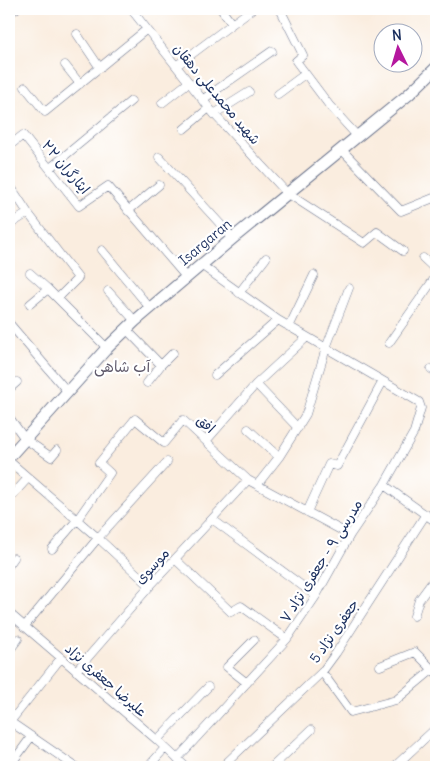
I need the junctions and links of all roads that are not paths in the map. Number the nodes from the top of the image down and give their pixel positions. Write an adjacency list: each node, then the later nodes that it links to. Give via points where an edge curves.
1 (16, 9): 6 (street)
2 (131, 9): 8 (street, شهید محمدعلی دهقان)
3 (221, 9): 7 (street)
4 (252, 9): 7 (street)
5 (280, 9): 15 (street, via 303,55 296,61)
6 (9, 13)
7 (232, 24): 12 (street)
8 (147, 29): 12 (street, شهید محمدعلی دهقان); 13 (street)
9 (77, 34): 13 (street)
10 (272, 51): 21 (street)
11 (65, 65): 17 (street)
12 (176, 66): 16 (street, شهید محمدعلی دهقان)
13 (100, 68): 17 (street)
14 (436, 68): 26 (main road, Isargaran)
15 (306, 74): 20 (street); 26 (street)
16 (188, 82): 21 (street, شهید محمدعلی دهقان); 23 (street)
17 (80, 84): 18 (street, via 46,112)
18 (26, 86)
19 (249, 92): 24 (street)
20 (278, 94)
21 (202, 100): 24 (street, شهید محمدعلی دهقان)
22 (130, 101): 30 (street)
23 (162, 103)
24 (212, 111): 25 (street); 33 (street, شهید محمدعلی دهقان)
25 (184, 129)
26 (358, 137): 28 (main road, Isargaran)
27 (9, 146): 30 (street, ایثارگران ۲۲, via 23,135)
28 (342, 150): 33 (main road, Isargaran); 34 (street, via 401,211)
29 (159, 157): 38 (street)
30 (50, 168): 35 (street, ایثارگران ۲۲, via 79,206 108,186)
31 (9, 184): 36 (street)
32 (159, 186): 35 (street)
33 (287, 193): 38 (main road, Isargaran); 40 (street, شهید محمدعلی دهقان, via 364,244 377,232)
34 (436, 197)
35 (128, 211): 48 (street, ایثارگران ۲۲)
36 (28, 213): 37 (street); 53 (street, via 78,278)
37 (9, 225)
38 (233, 238): 43 (main road, Isargaran)
39 (102, 250): 55 (street)
40 (403, 251)
41 (266, 258): 52 (street)
42 (423, 258): 44 (street)
43 (201, 265): 48 (main road, Isargaran); 52 (street)
44 (436, 270)
45 (30, 273): 50 (street)
46 (314, 275): 59 (street)
47 (436, 276): 62 (street)
48 (186, 277): 55 (main road, Isargaran)
49 (349, 288): 64 (street)
50 (48, 289): 53 (street); 54 (street)
51 (108, 291): 57 (street)
52 (239, 293): 56 (street)
53 (58, 298): 63 (street)
54 (30, 304)
55 (150, 308): 57 (main road, Isargaran)
56 (278, 320): 59 (street); 67 (street)
57 (135, 321): 60 (main road, Isargaran)
58 (9, 323): 73 (street)
59 (289, 327): 61 (street)
60 (126, 329): 63 (main road, Isargaran); 66 (street)
61 (307, 337): 64 (street); 71 (street)
62 (389, 343)
63 (107, 348): 73 (main road, Isargaran)
64 (326, 348): 70 (street); 75 (street, via 306,414)
65 (173, 353): 66 (street)
66 (161, 365): 69 (street)
67 (215, 375)
68 (17, 382): 72 (street)
69 (147, 382)
70 (383, 382): 87 (street, مدرسی ۹ - جعفری نژاد ۷, via 421,405 414,432); 89 (street, via 337,466 329,464)
71 (256, 384): 75 (street); 78 (street)
72 (9, 389)
73 (67, 390): 77 (main road, Isargaran)
74 (9, 417): 77 (street)
75 (298, 428): 80 (street)
76 (248, 429): 80 (street)
77 (26, 439): 79 (street, via 50,457); 81 (main road, Isargaran)
78 (206, 441): 85 (street, افق); 92 (street, افق, via 183,420 164,443 135,418 99,463 110,473)
79 (57, 450)
80 (279, 456): 86 (street)
81 (9, 457)
82 (9, 461): 84 (street)
83 (166, 462): 95 (street)
84 (28, 478): 88 (street); 92 (street)
85 (248, 480): 86 (street, افق); 91 (street, موسوی)
86 (257, 485): 89 (street, افق)
87 (384, 485): 90 (street); 94 (street, مدرسی ۹ - جعفری نژاد ۷)
88 (9, 499)
89 (307, 512): 94 (street, افق)
90 (426, 514): 93 (street); 114 (street, جعفری نژاد 5)
91 (212, 519): 98 (street, موسوی); 102 (street)
92 (77, 520): 95 (street); 96 (street)
93 (436, 522)
94 (350, 535): 102 (street, مدرسی ۹ - جعفری نژاد ۷)
95 (98, 538): 101 (street); 105 (street)
96 (52, 549)
97 (14, 558): 99 (street)
98 (176, 560): 101 (street, موسوی); 107 (street, via 231,612 241,606)
99 (9, 565)
100 (436, 577): 104 (street, via 419,600)
101 (150, 586): 112 (street, موسوی)
102 (316, 596): 107 (street, مدرسی ۹ - جعفری نژاد ۷)
103 (9, 614): 105 (street, علیرضا جعفری نژاد)
104 (414, 616)
105 (24, 627): 110 (street, علیرضا جعفری نژاد)
106 (18, 639): 109 (street)
107 (287, 639): 115 (street, مدرسی ۹ - جعفری نژاد ۷)
108 (254, 640): 115 (street, via 227,667)
109 (9, 651)
110 (61, 658): 112 (street, علیرضا جعفری نژاد); 117 (street)
111 (380, 666): 113 (street, via 414,652)
112 (76, 671): 121 (street, علیرضا جعفری نژاد)
113 (434, 671): 114 (street, via 396,700 351,712)
114 (322, 672): 128 (street, جعفری نژاد 5)
115 (247, 683): 123 (street, مدرسی ۹ - جعفری نژاد ۷)
116 (208, 687): 121 (street)
117 (10, 722): 120 (street)
118 (436, 728): 130 (street)
119 (311, 730): 129 (street)
120 (31, 737): 124 (street); 125 (street)
121 (157, 740): 122 (street, علیرضا جعفری نژاد)
122 (165, 748): 123 (street, علیرضا جعفری نژاد); 126 (street)
123 (177, 759): 127 (street, علیرضا جعفری نژاد)
124 (9, 766)
125 (76, 767)
126 (148, 767)
127 (186, 767)
128 (222, 767)
129 (272, 767)
130 (394, 767)

